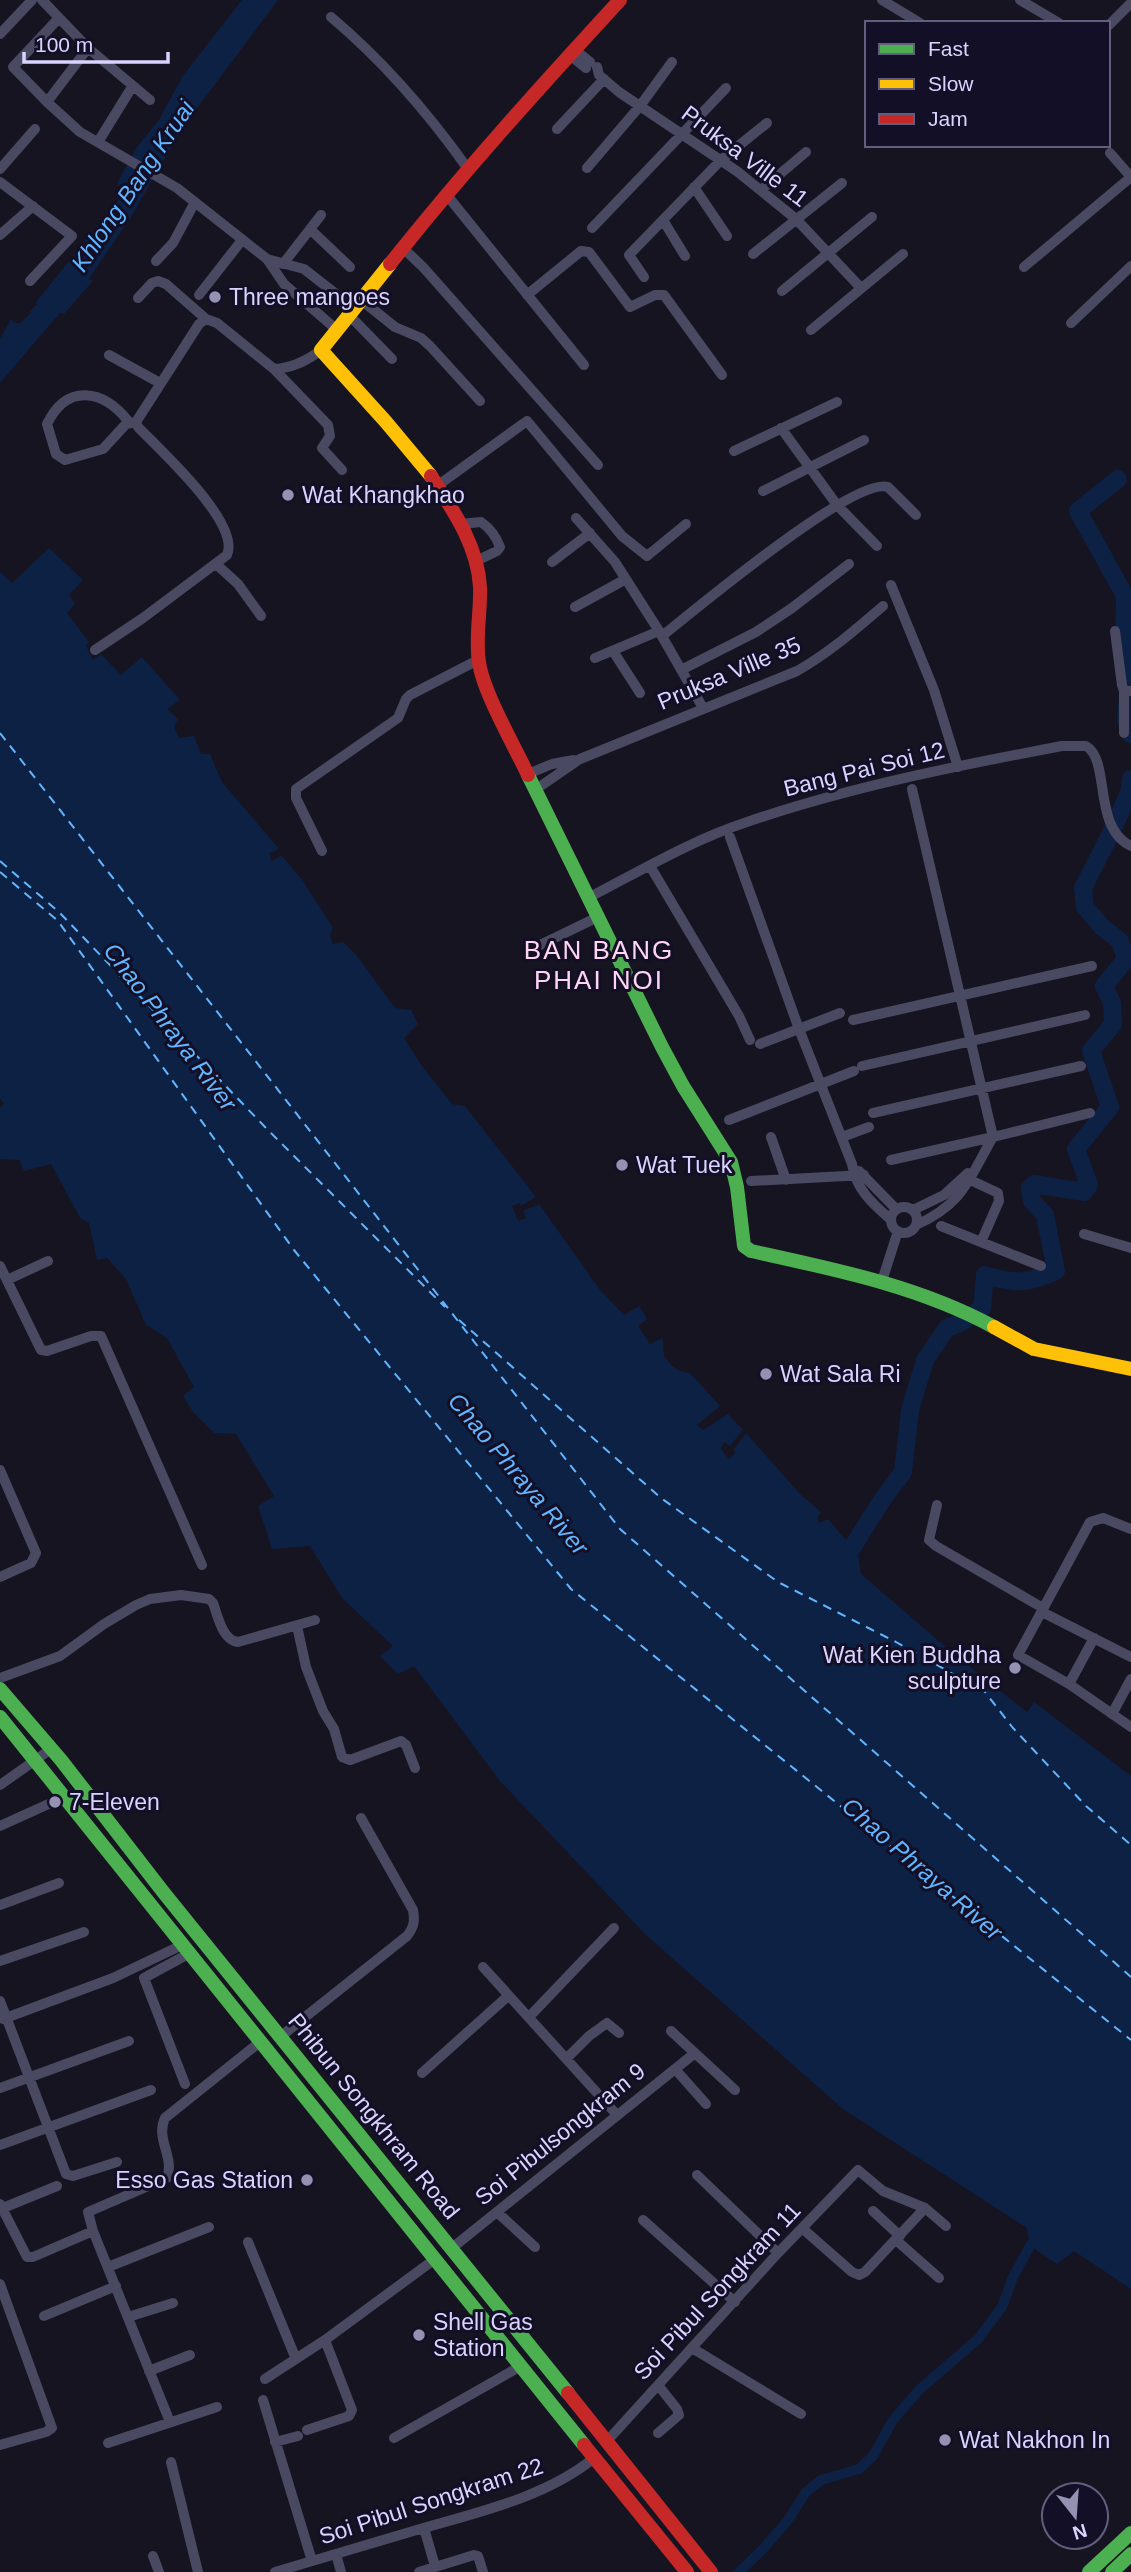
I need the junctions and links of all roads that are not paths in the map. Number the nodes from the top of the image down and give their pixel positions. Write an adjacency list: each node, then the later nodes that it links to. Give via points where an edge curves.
1 (32, 0): 12 (street)
2 (42, 0): 8 (street)
3 (620, 0): 14 (main road)
4 (883, 0): 9 (street)
5 (1020, 0): 10 (street)
6 (1131, 3): 11 (street)
7 (331, 17): 32 (street, via 404,90)
8 (59, 18): 13 (street); 20 (street, via 13,67)
9 (917, 21)
10 (1056, 21)
11 (1110, 24)
12 (0, 34)
13 (88, 48): 17 (street); 20 (street)
14 (573, 52): 16 (street, Pruksa Ville 11); 32 (main road)
15 (672, 62): 21 (street)
16 (595, 71): 21 (street, Pruksa Ville 11); 24 (street)
17 (132, 87): 19 (street); 26 (street)
18 (726, 88): 25 (street)
19 (150, 100)
20 (47, 102): 26 (street)
21 (640, 106): 25 (street, Pruksa Ville 11); 30 (street)
22 (766, 123): 29 (street)
23 (35, 129): 31 (street)
24 (557, 129)
25 (682, 133): 29 (street, Pruksa Ville 11); 45 (street)
26 (98, 142): 39 (street)
27 (806, 152): 37 (street)
28 (1110, 153): 33 (street)
29 (721, 160): 36 (street); 37 (street, Pruksa Ville 11)
30 (587, 168)
31 (0, 169)
32 (468, 169): 38 (main road)
33 (1131, 177): 60 (street)
34 (0, 182): 40 (street)
35 (842, 183): 43 (street)
36 (694, 187): 44 (street); 48 (street)
37 (761, 190): 43 (street, Pruksa Ville 11)
38 (446, 194): 50 (main road); 66 (street)
39 (195, 202): 49 (street); 56 (street, via 173,243)
40 (33, 206): 47 (street); 62 (street, via 72,236)
41 (321, 215): 46 (street)
42 (872, 217): 51 (street)
43 (796, 219): 51 (street, Pruksa Ville 11); 52 (street)
44 (663, 220): 54 (street); 61 (street, via 627,259)
45 (592, 228)
46 (310, 229): 57 (street); 59 (street)
47 (0, 235)
48 (727, 236)
49 (242, 240): 55 (street); 65 (street)
50 (402, 248): 68 (main road); 86 (street)
51 (830, 253): 63 (street, Pruksa Ville 11); 64 (street)
52 (754, 254)
53 (903, 254): 63 (street)
54 (685, 256)
55 (267, 260): 57 (street); 71 (street, via 284,284)
56 (156, 261)
57 (283, 264): 68 (street, via 304,269)
58 (1131, 266): 70 (street)
59 (351, 267)
60 (1024, 267)
61 (644, 277)
62 (30, 281)
63 (861, 288): 72 (street)
64 (782, 291)
65 (200, 295)
66 (527, 295): 76 (street); 78 (street, via 581,251 589,252 629,307 664,295)
67 (138, 298): 69 (street, via 158,281)
68 (354, 307): 71 (main road); 75 (street); 80 (street, via 421,338)
69 (206, 319): 77 (street); 79 (street)
70 (1071, 323)
71 (337, 330): 73 (main road)
72 (811, 330)
73 (321, 350): 77 (street, via 296,365); 89 (main road)
74 (109, 355): 79 (street)
75 (392, 359)
76 (584, 365)
77 (274, 369): 88 (street, via 328,425 330,436 322,448)
78 (722, 375)
79 (160, 383): 82 (street)
80 (480, 401)
81 (837, 402): 83 (street)
82 (132, 422): 82 (street, via 103,449 65,460 55,454 47,424 64,400 84,394 102,400); 100 (street, via 206,499 228,532 228,555)
83 (781, 428): 85 (street); 87 (street)
84 (864, 440): 87 (street)
85 (734, 451)
86 (598, 466)
87 (810, 467): 90 (street); 91 (street)
88 (342, 470)
89 (437, 486): 94 (main road); 95 (street, via 527,421 622,536 647,556)
90 (763, 491)
91 (837, 505): 92 (street, via 884,485); 97 (street); 108 (street)
92 (916, 515)
93 (576, 518): 96 (street)
94 (460, 524): 98 (main road); 98 (street, via 481,522 498,541 498,551)
95 (686, 524)
96 (590, 533): 99 (street); 102 (street)
97 (877, 546)
98 (476, 561): 112 (main road, via 481,599)
99 (552, 562)
100 (216, 564): 106 (street, via 238,584); 109 (street)
101 (849, 564): 113 (street, via 756,632)
102 (626, 579): 105 (street); 108 (street)
103 (891, 585): 119 (street, via 934,690)
104 (883, 606): 116 (street, Pruksa Ville 35, via 819,659 769,684)
105 (575, 607)
106 (261, 616)
107 (1115, 631): 114 (street)
108 (660, 633): 110 (street); 113 (street)
109 (95, 650)
110 (613, 651): 111 (street); 115 (street)
111 (595, 658)
112 (478, 660): 120 (main road); 125 (street, via 410,695 398,718 296,789 296,798)
113 (681, 670): 116 (street)
114 (1127, 691): 117 (street)
115 (640, 693)
116 (703, 708): 118 (street, Pruksa Ville 35)
117 (1124, 733)
118 (580, 759): 120 (street, Pruksa Ville 35); 122 (street, Pruksa Ville 35)
119 (958, 766): 124 (street, Bang Pai Soi 12, via 1062,746 1086,746 1095,754 1109,821); 126 (street, Bang Pai Soi 12, via 746,822)
120 (528, 774): 122 (main road)
121 (912, 789): 131 (street)
122 (535, 790): 127 (main road)
123 (730, 836): 135 (street)
124 (1127, 844)
125 (323, 851)
126 (650, 866): 127 (street, Bang Pai Soi 12); 135 (street, via 755,1042)
127 (588, 898): 128 (main road)
128 (598, 916): 129 (street); 164 (main road, via 667,1057 731,1162 744,1246)
129 (540, 946)
130 (1092, 966): 131 (street)
131 (962, 996): 134 (street); 136 (street)
132 (840, 1013): 135 (street)
133 (1085, 1016): 136 (street)
134 (853, 1020)
135 (799, 1029): 138 (street)
136 (972, 1041): 138 (street); 139 (street)
137 (1081, 1066): 139 (street)
138 (821, 1082): 142 (street); 145 (street)
139 (984, 1088): 140 (street); 146 (street)
140 (873, 1112)
141 (1090, 1113): 146 (street)
142 (729, 1120)
143 (869, 1127): 145 (street)
144 (771, 1137): 150 (street)
145 (842, 1137): 148 (street)
146 (993, 1137): 147 (street); 149 (street)
147 (891, 1160)
148 (859, 1176): 150 (street); 153 (street, via 869,1200)
149 (967, 1179): 152 (street); 154 (street, via 955,1201); 158 (street, via 995,1190 999,1197)
150 (786, 1180): 151 (street)
151 (751, 1181)
152 (913, 1210): 153 (street, via 908,1207); 154 (street)
153 (894, 1215): 156 (street)
154 (916, 1225): 156 (street, via 908,1232)
155 (940, 1226): 158 (street)
156 (898, 1231): 164 (street)
157 (1084, 1234): 159 (street)
158 (981, 1242): 162 (street)
159 (1131, 1248)
160 (48, 1261): 163 (street)
161 (0, 1266): 163 (street)
162 (1041, 1266)
163 (7, 1280): 169 (street, via 41,1350 97,1335 104,1340)
164 (881, 1284): 165 (main road, via 961,1309 1034,1349)
165 (1131, 1368)
166 (0, 1470): 170 (street, via 36,1553 31,1563)
167 (937, 1505): 171 (street, via 929,1539)
168 (1131, 1530): 171 (street, via 1104,1518 1090,1522)
169 (202, 1565)
170 (0, 1577)
171 (1042, 1610): 174 (street); 178 (street, via 1018,1655)
172 (315, 1620): 173 (street)
173 (297, 1626): 176 (street, via 232,1641 209,1599 164,1596 136,1605 60,1656); 187 (street, via 306,1667 342,1757 350,1760 401,1741)
174 (1094, 1638): 175 (street); 178 (street)
175 (1131, 1657)
176 (0, 1678)
177 (1131, 1679): 180 (street)
178 (1069, 1684): 180 (street)
179 (0, 1689): 182 (main road, Phibun Songkhram Road)
180 (1112, 1714): 183 (street)
181 (0, 1717): 184 (main road, Phibun Songkhram Road)
182 (28, 1723): 184 (main road); 185 (main road, Phibun Songkhram Road)
183 (1131, 1727)
184 (12, 1732): 186 (main road, Phibun Songkhram Road)
185 (51, 1749): 186 (street); 205 (main road, Phibun Songkhram Road)
186 (34, 1760): 188 (street); 189 (main road, Phibun Songkhram Road)
187 (415, 1768)
188 (0, 1786)
189 (64, 1797): 191 (street); 196 (main road, Phibun Songkhram Road)
190 (361, 1818): 205 (street, via 412,1909 413,1928)
191 (0, 1826)
192 (59, 1883): 193 (street)
193 (0, 1905)
194 (614, 1928): 201 (street)
195 (84, 1932): 197 (street)
196 (186, 1949): 202 (street); 207 (main road, Phibun Songkhram Road); 213 (street, via 144,1978)
197 (0, 1961)
198 (483, 1967): 199 (street)
199 (508, 1996): 201 (street); 211 (street)
200 (0, 2001): 202 (street)
201 (529, 2017): 209 (street)
202 (3, 2019): 212 (street)
203 (671, 2031): 208 (street)
204 (619, 2033): 209 (street, via 607,2023)
205 (281, 2037): 238 (main road, Phibun Songkhram Road)
206 (130, 2041): 212 (street)
207 (260, 2042): 233 (street, via 165,2118 161,2134 170,2167 167,2178 93,2208 88,2212); 240 (main road, Phibun Songkhram Road)
208 (695, 2053): 210 (street, Soi Pibulsongkram 9); 216 (street)
209 (567, 2058): 218 (street)
210 (676, 2069): 217 (street); 218 (street, Soi Pibulsongkram 9)
211 (422, 2073)
212 (29, 2078): 214 (street); 219 (street)
213 (186, 2084)
214 (0, 2088)
215 (151, 2090): 219 (street)
216 (735, 2090)
217 (706, 2105)
218 (617, 2115): 227 (street, Soi Pibulsongkram 9)
219 (47, 2128): 220 (street); 221 (street, via 69,2176)
220 (0, 2145)
221 (117, 2162)
222 (697, 2175): 239 (street)
223 (57, 2186): 224 (street)
224 (1, 2206): 232 (street)
225 (925, 2208): 229 (street); 231 (street, Soi Pibul Songkram 11, via 883,2191 858,2170); 235 (street)
226 (873, 2211): 235 (street)
227 (498, 2213): 237 (street); 238 (street, Soi Pibulsongkram 9)
228 (643, 2220): 245 (street)
229 (946, 2226)
230 (209, 2227): 241 (street)
231 (803, 2229): 235 (street, via 859,2275); 239 (street, Soi Pibul Songkram 11)
232 (12, 2230): 233 (street, via 27,2257); 234 (street)
233 (93, 2231): 241 (street)
234 (0, 2235)
235 (898, 2238): 242 (street)
236 (248, 2242): 252 (street)
237 (535, 2247)
238 (452, 2248): 240 (main road); 263 (main road, Phibun Songkhram Road)
239 (778, 2253): 245 (street, Soi Pibul Songkram 11)
240 (435, 2259): 249 (street); 253 (main road, Phibun Songkhram Road)
241 (108, 2267): 244 (street)
242 (939, 2278)
243 (0, 2284): 266 (street, via 52,2428)
244 (116, 2286): 247 (street); 248 (street)
245 (735, 2302): 250 (street, Soi Pibul Songkram 11)
246 (173, 2303): 248 (street)
247 (44, 2316)
248 (128, 2317): 254 (street)
249 (325, 2340): 252 (street); 264 (street, via 351,2414)
250 (692, 2348): 256 (street, Soi Pibul Songkram 11); 259 (street)
251 (190, 2355): 254 (street)
252 (296, 2358): 255 (street)
253 (521, 2366): 262 (street); 267 (main road, Phibun Songkhram Road)
254 (149, 2371): 260 (street)
255 (265, 2379)
256 (658, 2385): 261 (street, via 678,2416); 263 (street, Soi Pibul Songkram 11)
257 (263, 2400): 264 (street)
258 (216, 2407): 260 (street)
259 (801, 2414)
260 (170, 2422): 265 (street)
261 (658, 2433)
262 (394, 2438)
263 (608, 2440): 283 (main road, Phibun Songkhram Road)
264 (275, 2442): 274 (street)
265 (108, 2443)
266 (0, 2445)
267 (594, 2458): 269 (street, Soi Pibul Songkram 22, via 565,2479); 282 (main road, Phibun Songkhram Road)
268 (172, 2462): 277 (street)
269 (424, 2528): 271 (street, Soi Pibul Songkram 22); 275 (street)
270 (1131, 2533): 284 (main road); 285 (street)
271 (336, 2554): 274 (street, Soi Pibul Songkram 22); 279 (street)
272 (1131, 2554): 286 (main road)
273 (153, 2556): 276 (street)
274 (312, 2561): 278 (street, Soi Pibul Songkram 22)
275 (435, 2566): 280 (street); 281 (street, via 474,2555)
276 (159, 2572)
277 (198, 2572)
278 (275, 2572)
279 (341, 2572)
280 (419, 2572)
281 (483, 2572)
282 (687, 2572)
283 (711, 2572)
284 (1089, 2572)
285 (1094, 2572)
286 (1112, 2572)

